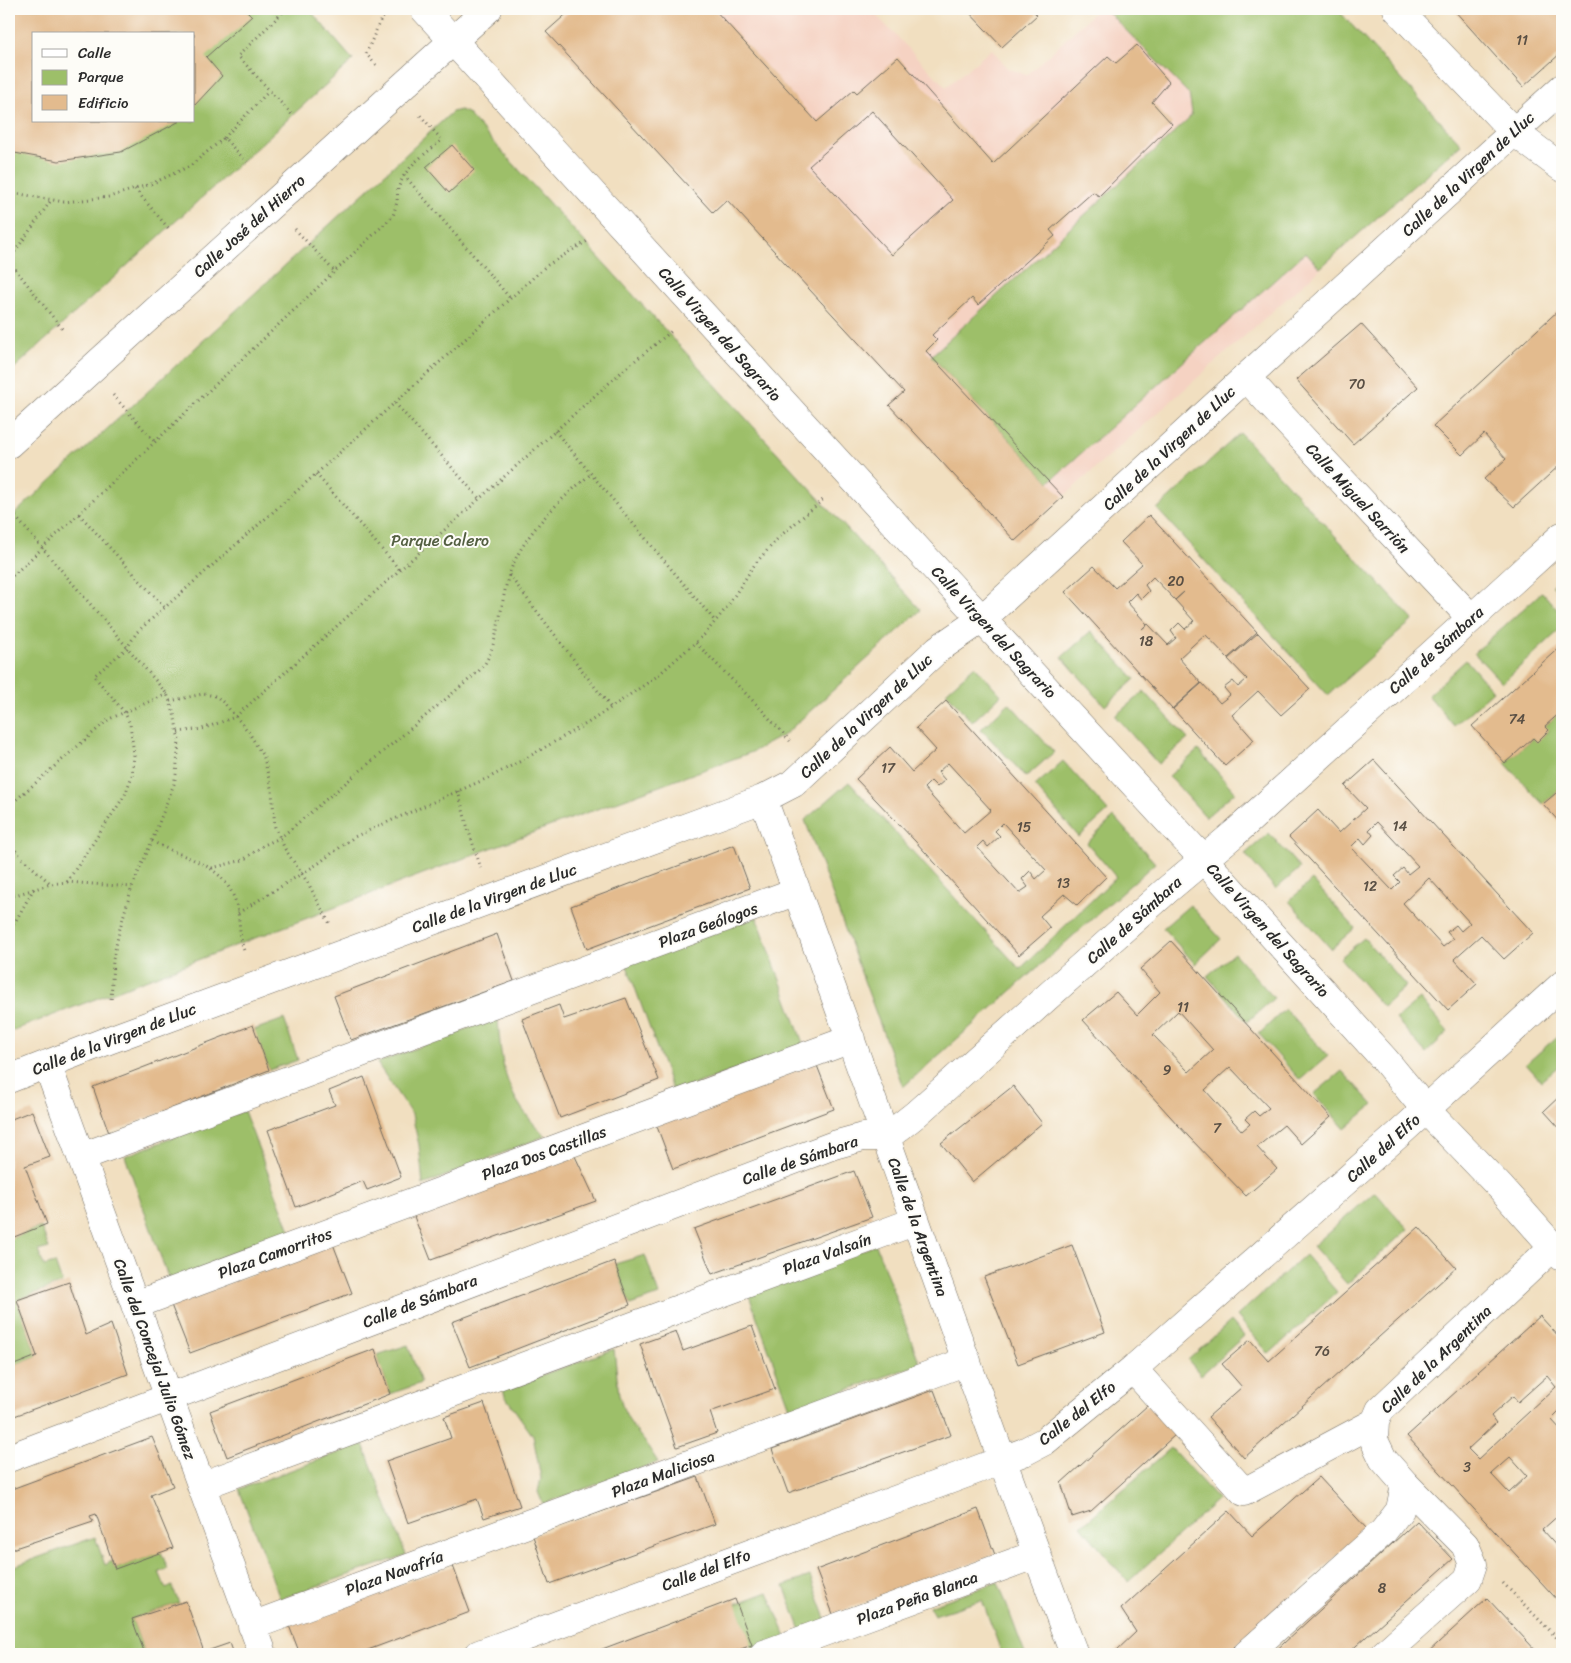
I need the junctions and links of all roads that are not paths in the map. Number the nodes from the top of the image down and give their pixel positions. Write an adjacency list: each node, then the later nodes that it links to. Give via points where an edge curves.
1 (424, 9): 4 (street, Calle Virgen del Sagrario)
2 (488, 9): 4 (street, Calle José del Hierro)
3 (1397, 9): 6 (street)
4 (453, 41): 9 (street, Calle José del Hierro); 12 (street, Calle Virgen del Sagrario)
5 (1562, 88): 6 (street, Calle de la Virgen de Lluc)
6 (1514, 132): 7 (street); 8 (street, Calle de la Virgen de Lluc)
7 (1562, 168)
8 (1246, 377): 11 (street, Calle Miguel Sarrión); 12 (street, Calle de la Virgen de Lluc)
9 (9, 444)
10 (1562, 536): 11 (street, Calle de Sámbara)
11 (1471, 618): 14 (street, Calle de Sámbara)
12 (982, 619): 13 (street, Calle de la Virgen de Lluc, via 938,648 794,783); 14 (street, Calle Virgen del Sagrario)
13 (763, 799): 15 (street, Calle de la Argentina); 18 (street, Calle de la Virgen de Lluc)
14 (1204, 860): 20 (street, Calle Virgen del Sagrario, via 1385,1060); 21 (street, Calle de Sámbara)
15 (796, 891): 17 (street, Calle de la Argentina); 22 (street, Plaza Geólogos)
16 (1562, 985): 20 (street, Calle del Elfo)
17 (851, 1039): 21 (street, Calle de la Argentina); 23 (street, Plaza Dos Castillas)
18 (47, 1064): 19 (street, Calle de la Virgen de Lluc); 22 (street, Calle del Concejal Julio Gómez)
19 (9, 1079)
20 (1426, 1110): 25 (street, Calle Virgen del Sagrario); 28 (street, Calle del Elfo)
21 (887, 1137): 24 (street, Calle de la Argentina); 29 (street, Calle de Sámbara, via 863,1137 834,1145)
22 (81, 1157): 26 (street, Calle del Concejal Julio Gómez)
23 (416, 1200): 26 (street, Plaza Camorritos)
24 (916, 1221): 27 (street, Calle de la Argentina); 34 (street, Plaza Valsaín)
25 (1558, 1252): 30 (street, Calle de la Argentina, via 1380,1410)
26 (135, 1305): 29 (street, Calle del Concejal Julio Gómez)
27 (967, 1361): 32 (street, Calle de la Argentina); 35 (street, Plaza Maliciosa)
28 (1133, 1368): 30 (street, via 1244,1492); 32 (street, Calle del Elfo, via 1045,1441)
29 (169, 1398): 31 (street, Calle de Sámbara); 34 (street, Calle del Concejal Julio Gómez)
30 (1375, 1422): 33 (street, Calle de la Argentina, via 1374,1440 1383,1458)
31 (9, 1458)
32 (1002, 1461): 36 (street, Calle de la Argentina); 39 (street, Calle del Elfo)
33 (1405, 1484): 42 (street, via 1400,1510 1382,1532); 43 (street, Calle de la Argentina, via 1465,1545 1473,1564 1468,1579)
34 (201, 1486): 37 (street, Calle del Concejal Julio Gómez)
35 (536, 1521): 37 (street, Plaza Navafría)
36 (1036, 1554): 40 (street, Plaza Peña Blanca); 41 (street, Calle de la Argentina)
37 (252, 1626): 38 (street, Calle del Concejal Julio Gómez)
38 (263, 1654)
39 (479, 1654)
40 (764, 1654)
41 (1074, 1654)
42 (1247, 1654)
43 (1384, 1654)

